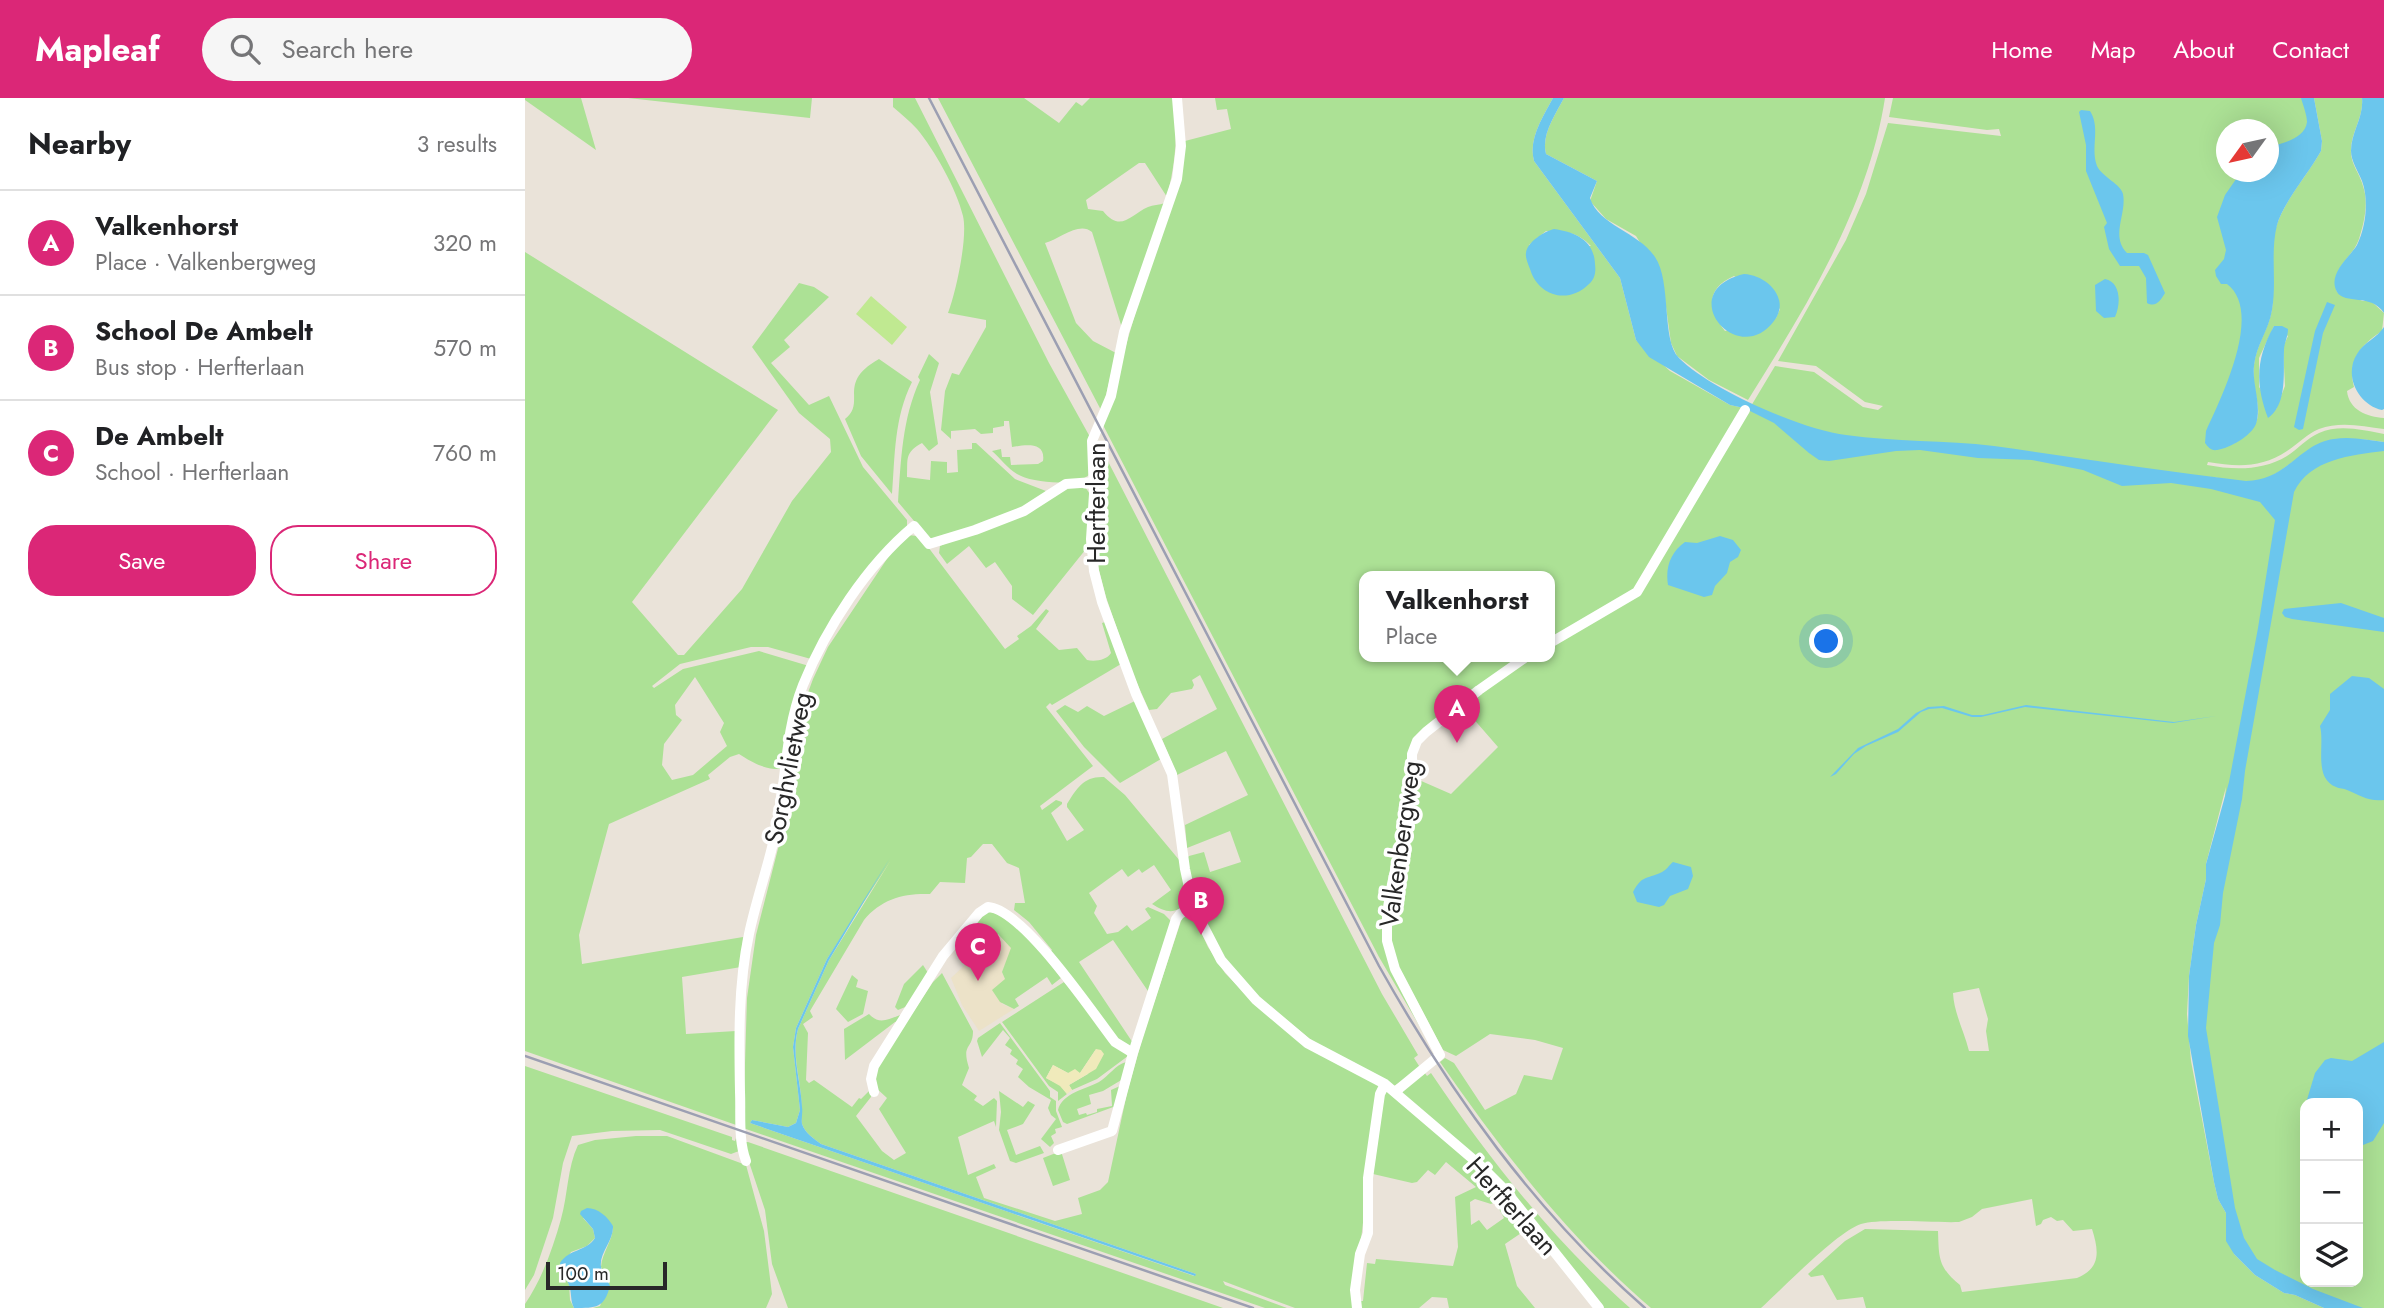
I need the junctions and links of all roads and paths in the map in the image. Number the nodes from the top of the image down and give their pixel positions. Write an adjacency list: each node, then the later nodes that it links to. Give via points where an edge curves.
1 (1177, 98): 3 (street, Herfterlaan, via 1181,146 1177,179 1124,332 1111,396 1094,436)
2 (1745, 410): 4 (street, via 1637,592)
3 (1094, 482): 6 (street, Herfterlaan, via 1094,571 1136,694 1172,774); 12 (street, Sorghvlietweg, via 1066,484 1024,511 929,544 914,526 868,573 819,651 798,700 777,825 748,936 739,1047)
4 (1555, 640)
5 (1519, 662): 10 (street, Valkenbergweg, via 1426,732 1412,754 1412,794 1390,891 1387,941 1395,969 1440,1055)
6 (1193, 906): 7 (street, via 1176,919); 8 (street, Herfterlaan, via 1221,960 1257,1000 1314,1047)
7 (1133, 1053): 9 (street, via 1115,1042 1023,926 1002,910 988,907 943,956 874,1066); 11 (street, via 1112,1131)
8 (1385, 1084): 10 (street, Herfterlaan); 13 (street, via 1368,1178 1368,1233 1360,1254)
9 (874, 1092)
10 (1395, 1092): 14 (street, Herfterlaan, via 1505,1190)
11 (1058, 1150)
12 (746, 1161)
13 (1357, 1308)
14 (1599, 1308)

